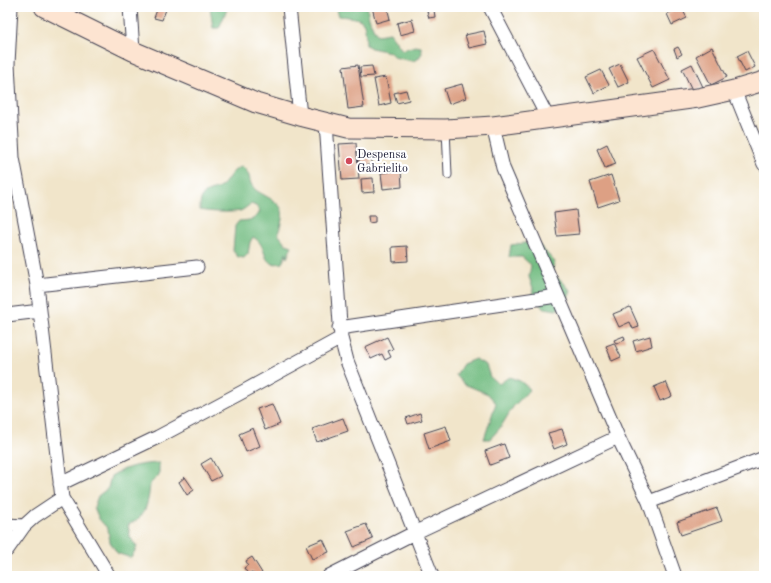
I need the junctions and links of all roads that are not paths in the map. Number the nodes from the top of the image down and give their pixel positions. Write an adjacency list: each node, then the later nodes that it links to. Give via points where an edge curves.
1 (11, 7): 17 (street, via 8,64 12,158)
2 (44, 7): 6 (street)
3 (130, 7): 6 (street)
4 (289, 7): 9 (street)
5 (490, 7): 10 (street)
6 (133, 51): 9 (street, via 256,103)
7 (764, 81): 8 (street)
8 (734, 90): 10 (street, via 698,98); 14 (street)
9 (300, 116): 11 (street)
10 (548, 118): 12 (street)
11 (326, 123): 13 (street, via 348,128); 21 (street)
12 (492, 126): 13 (street); 18 (street, via 503,168)
13 (446, 129): 15 (lane)
14 (764, 164)
15 (448, 175)
16 (197, 267): 17 (street)
17 (36, 285): 19 (street)
18 (557, 296): 21 (street); 22 (street)
19 (40, 311): 20 (street); 24 (street)
20 (7, 315)
21 (340, 333): 24 (street, via 158,437); 29 (street, via 347,361)
22 (618, 437): 26 (street); 29 (street)
23 (764, 458): 26 (street)
24 (60, 484): 25 (street)
25 (62, 498): 28 (street); 31 (street)
26 (650, 502): 34 (street)
27 (7, 525): 28 (street)
28 (24, 526): 30 (street)
29 (414, 533): 32 (street); 33 (street)
30 (7, 550)
31 (109, 576)
32 (329, 576)
33 (432, 576)
34 (675, 576)

